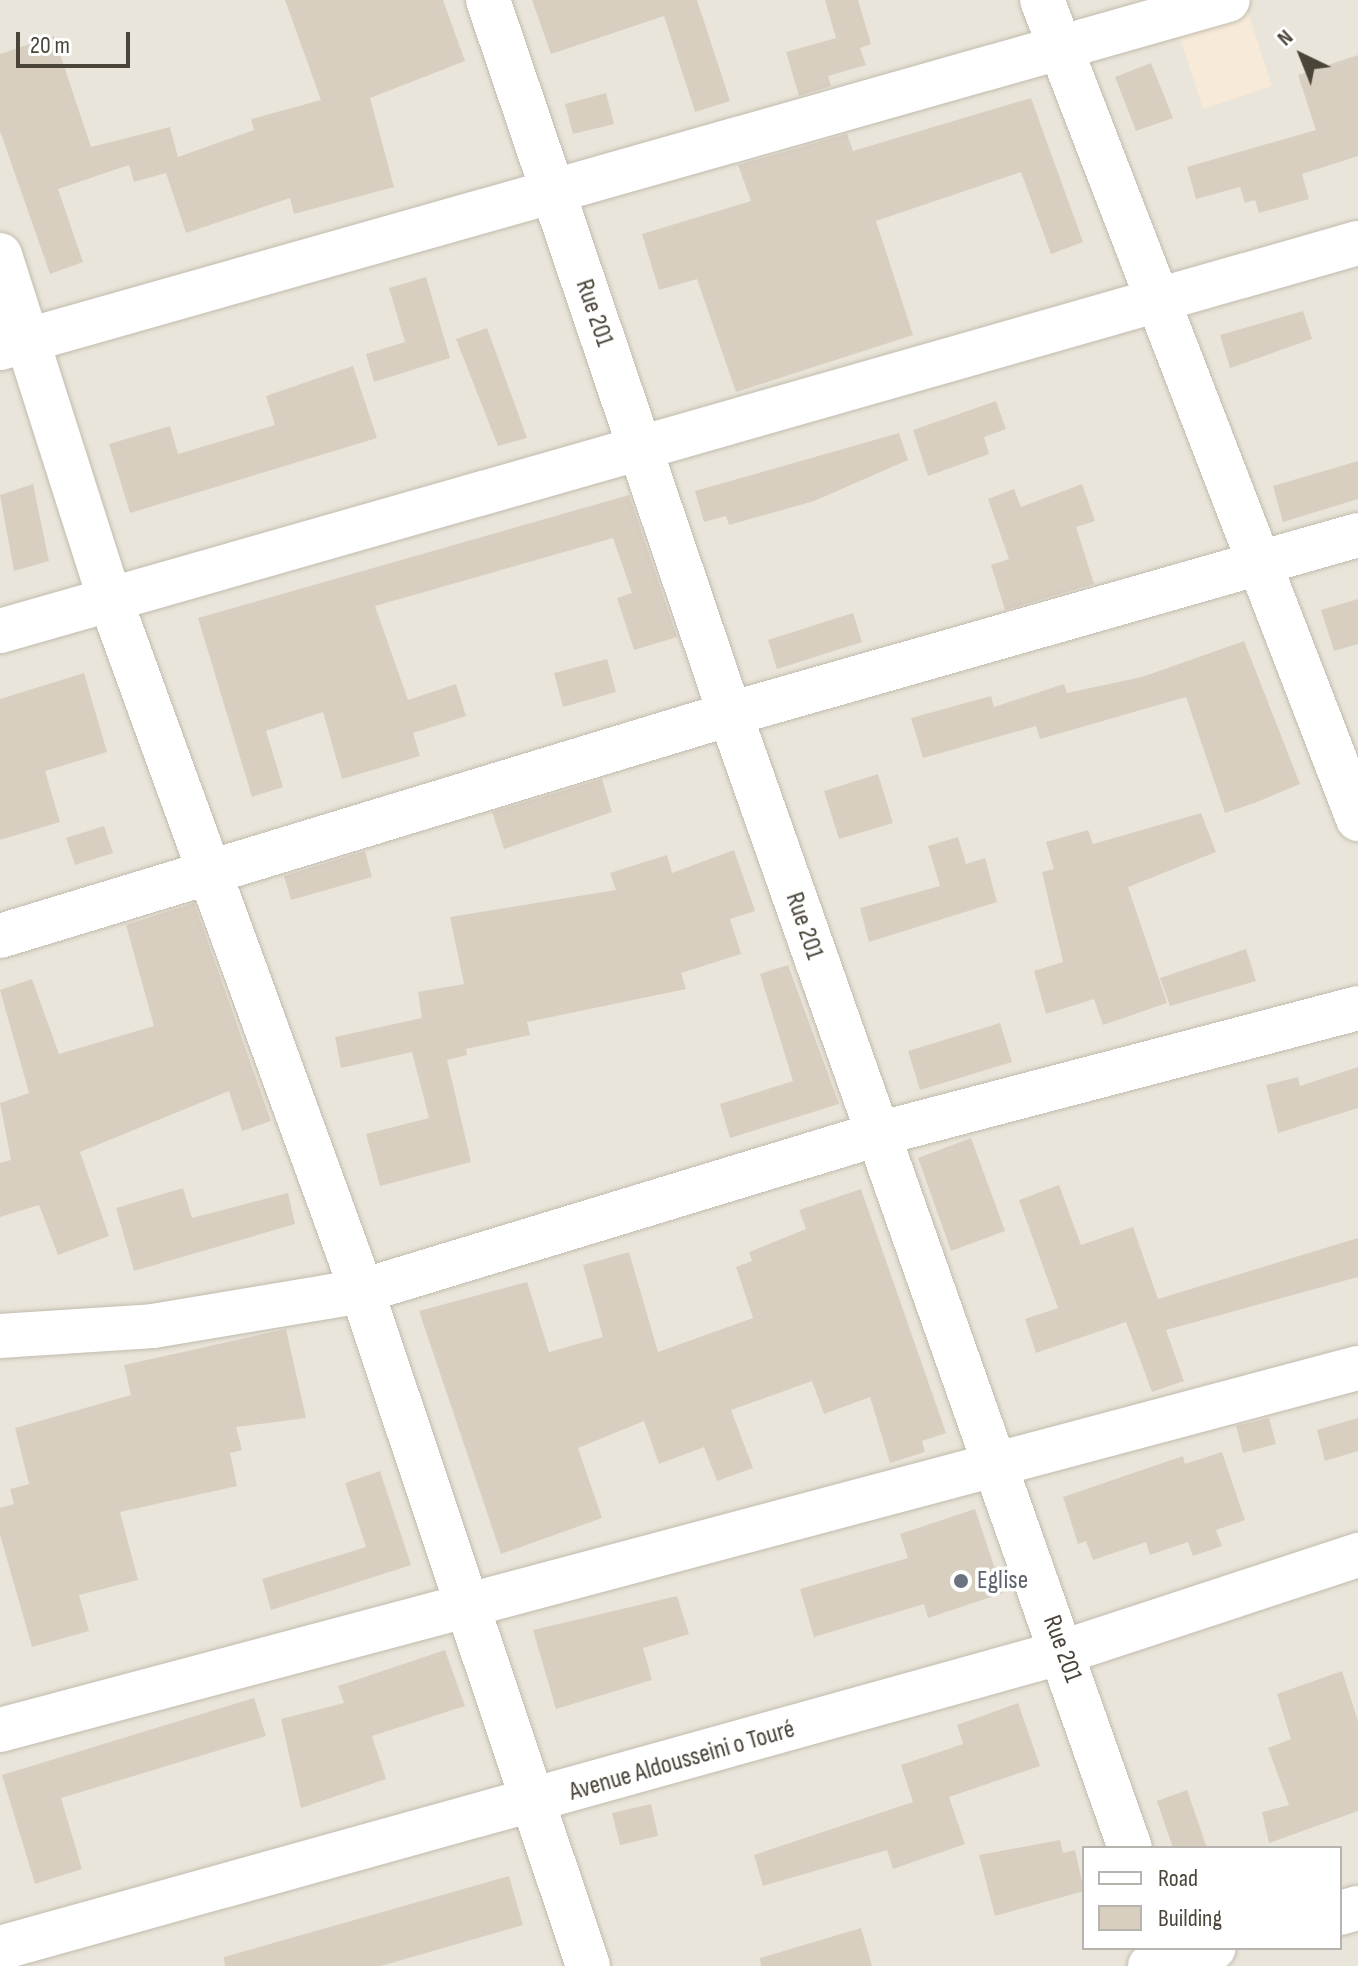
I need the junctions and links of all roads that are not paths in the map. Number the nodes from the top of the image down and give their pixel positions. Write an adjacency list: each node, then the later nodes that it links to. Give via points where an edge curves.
1 (488, 0): 5 (street, Rue 201)
2 (1042, 0): 4 (street)
3 (1228, 0): 4 (street)
4 (1060, 47): 5 (street); 8 (street)
5 (553, 192): 9 (street); 10 (street, Rue 201)
6 (1358, 243): 8 (street)
7 (0, 255): 9 (street)
8 (1158, 298): 10 (street); 12 (street)
9 (14, 344): 13 (street)
10 (640, 447): 13 (street); 15 (street, Rue 201)
11 (1358, 535): 12 (street)
12 (1259, 562): 15 (street); 16 (street)
13 (110, 599): 14 (street); 17 (street)
14 (0, 631)
15 (730, 714): 17 (street); 20 (street, Rue 201)
16 (1358, 819)
17 (209, 877): 18 (street); 21 (street)
18 (0, 936)
19 (1358, 1008): 20 (street)
20 (878, 1134): 21 (street); 24 (street, Rue 201)
21 (362, 1291): 22 (street, via 153,1326); 26 (street)
22 (0, 1336)
23 (1358, 1368): 24 (street)
24 (996, 1466): 26 (street); 27 (street, Rue 201)
25 (1358, 1555): 27 (street, Avenue Aldousseini o Touré)
26 (465, 1603): 28 (street); 29 (street)
27 (1063, 1652): 29 (street, Avenue Aldousseini o Touré); 30 (street, Rue 201)
28 (0, 1730)
29 (534, 1803): 31 (street, Avenue Aldousseini o Touré); 36 (street)
30 (1129, 1846)
31 (0, 1948)
32 (1203, 1950): 34 (street)
33 (0, 1955): 35 (street)
34 (1161, 1958)
35 (4, 1966)
36 (588, 1966)

